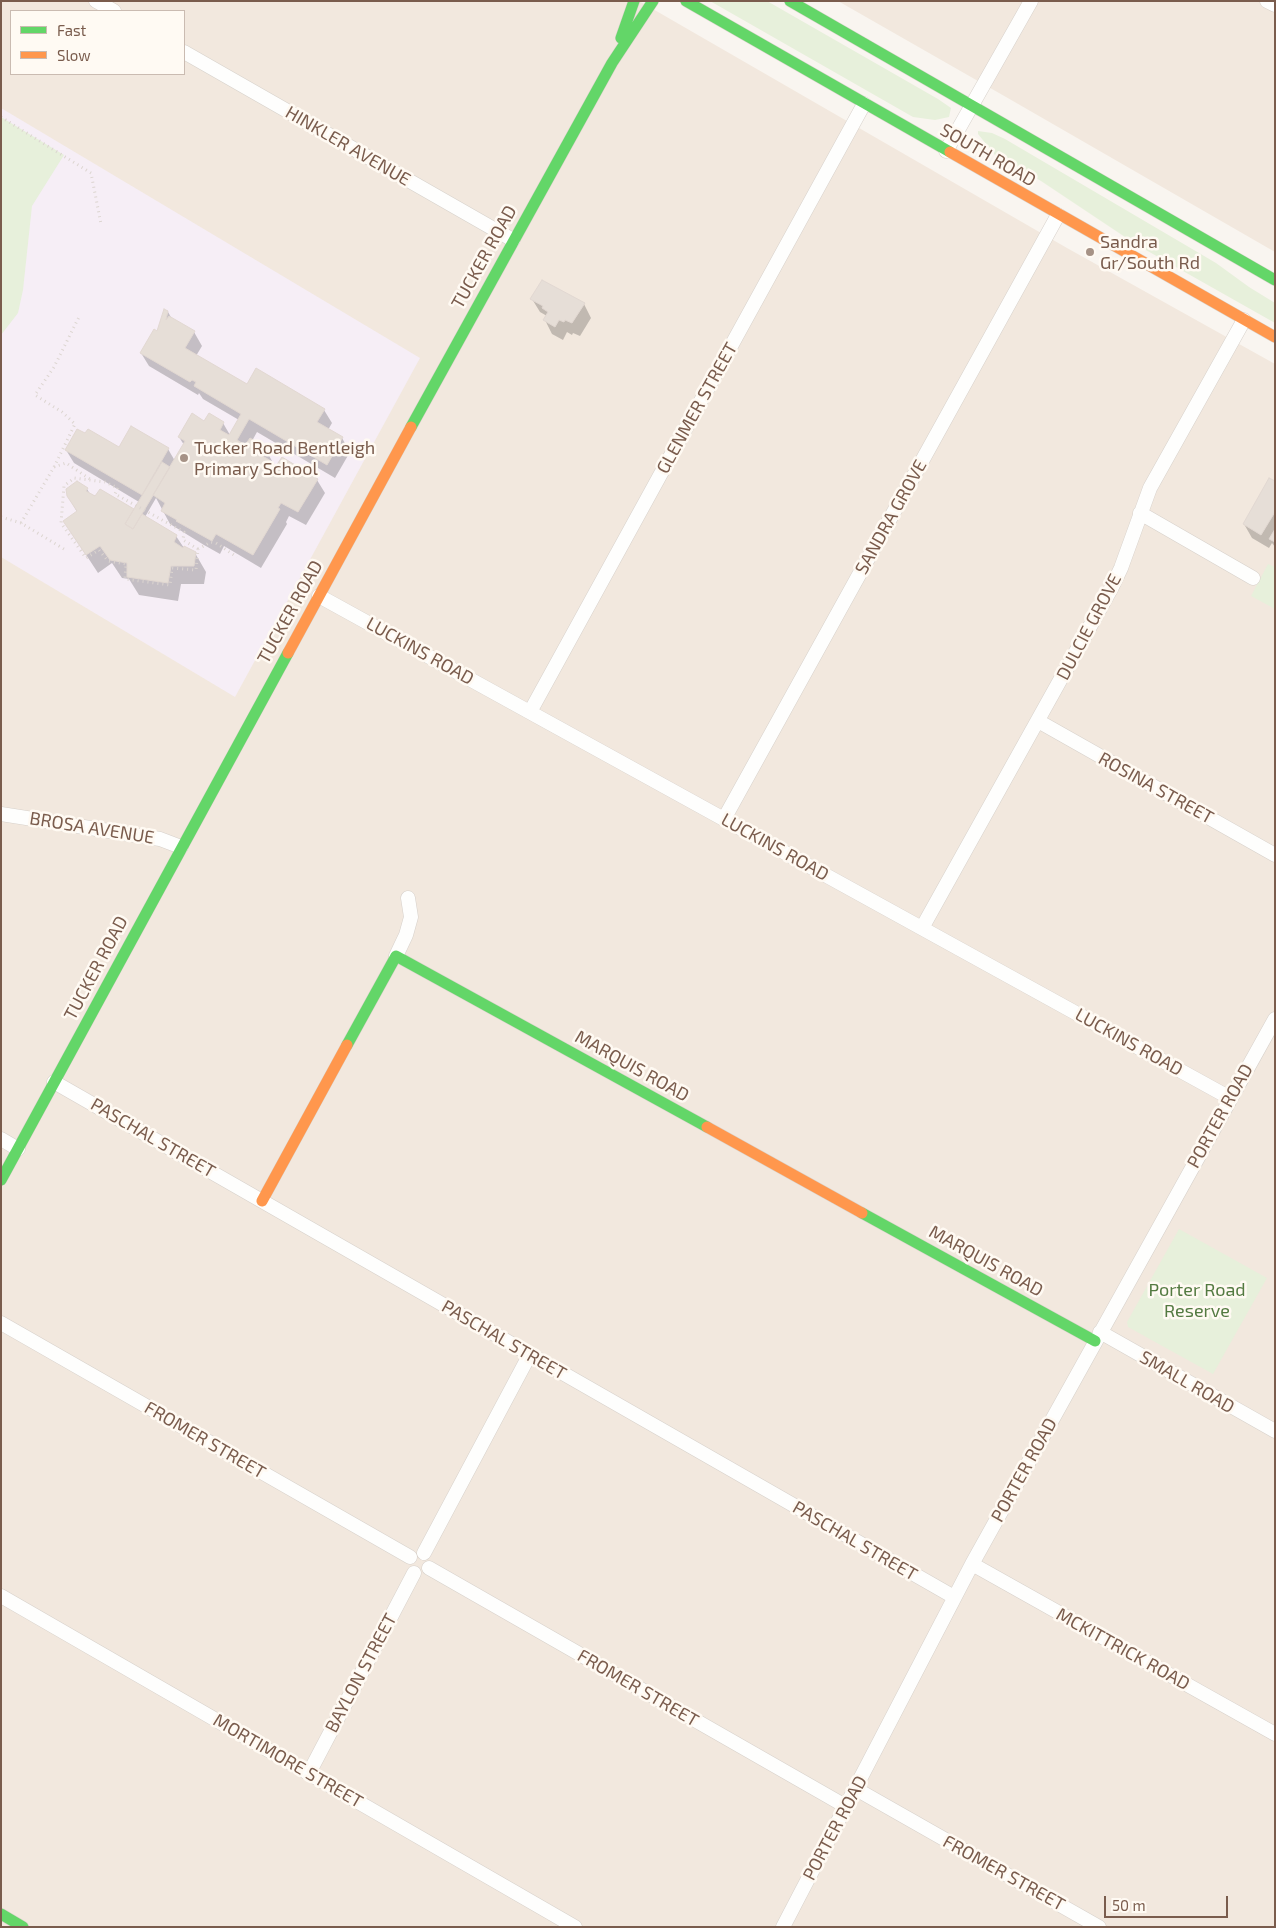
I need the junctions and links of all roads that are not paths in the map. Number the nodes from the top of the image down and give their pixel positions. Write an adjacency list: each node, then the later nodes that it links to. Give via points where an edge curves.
1 (96, 1): 9 (street)
2 (634, 1): 11 (main road, TUCKER ROAD)
3 (653, 1): 11 (main road, TUCKER ROAD)
4 (686, 1): 12 (main road, SOUTH ROAD)
5 (790, 1): 13 (main road, SOUTH ROAD)
6 (1031, 1): 13 (street)
7 (1268, 1): 8 (street)
8 (1275, 6)
9 (112, 10)
10 (185, 53): 16 (street, HINKLER AVENUE)
11 (612, 63): 16 (main road, TUCKER ROAD)
12 (864, 104): 14 (main road, SOUTH ROAD); 23 (street, GLENMER STREET)
13 (972, 106): 14 (street); 17 (main road, SOUTH ROAD)
14 (946, 151): 15 (main road, SOUTH ROAD)
15 (1058, 215): 18 (main road, SOUTH ROAD); 26 (street, SANDRA GROVE)
16 (513, 240): 22 (main road, TUCKER ROAD)
17 (1275, 280)
18 (1244, 320): 19 (main road, SOUTH ROAD); 20 (street, DULCIE GROVE, via 1154,480)
19 (1275, 338)
20 (1140, 513): 21 (street); 24 (street, DULCIE GROVE, via 1116,578)
21 (1253, 578)
22 (319, 596): 23 (street, LUCKINS ROAD); 27 (main road, TUCKER ROAD)
23 (530, 712): 26 (street, LUCKINS ROAD)
24 (1038, 721): 28 (street, ROSINA STREET); 30 (street, DULCIE GROVE)
25 (1, 814): 27 (street, BROSA AVENUE, via 160,839)
26 (724, 819): 30 (street, LUCKINS ROAD)
27 (181, 847): 33 (main road, TUCKER ROAD)
28 (1275, 855)
29 (408, 898): 31 (street, via 411,910 409,927)
30 (922, 928): 34 (street, LUCKINS ROAD)
31 (396, 956): 38 (main road); 40 (main road, MARQUIS ROAD)
32 (1275, 1019): 34 (street, PORTER ROAD)
33 (54, 1082): 36 (main road, TUCKER ROAD); 38 (street, PASCHAL STREET)
34 (1230, 1098): 40 (street, PORTER ROAD)
35 (1, 1139): 36 (street)
36 (18, 1149): 37 (main road, TUCKER ROAD)
37 (1, 1180)
38 (262, 1201): 41 (street, PASCHAL STREET)
39 (1, 1323): 44 (street, FROMER STREET)
40 (1098, 1337): 42 (street, SMALL ROAD); 45 (street, PORTER ROAD)
41 (530, 1354): 43 (street); 49 (street, PASCHAL STREET)
42 (1275, 1431)
43 (424, 1553): 44 (street, via 418,1552); 46 (street, via 430,1558)
44 (410, 1557): 47 (street, via 408,1564)
45 (972, 1564): 49 (street, PORTER ROAD); 50 (street, MCKITTRICK ROAD)
46 (430, 1568): 47 (street, via 424,1573); 53 (street, FROMER STREET)
47 (414, 1573): 51 (street, BAYLON STREET)
48 (1, 1596): 51 (street, MORTIMORE STREET)
49 (954, 1597): 52 (street, PORTER ROAD)
50 (1275, 1734)
51 (308, 1773): 56 (street, MORTIMORE STREET)
52 (856, 1789): 53 (street, PORTER ROAD); 58 (street, FROMER STREET)
53 (846, 1807): 57 (street, PORTER ROAD)
54 (1, 1914): 55 (main road)
55 (23, 1927)
56 (575, 1927)
57 (783, 1927)
58 (1099, 1927)

